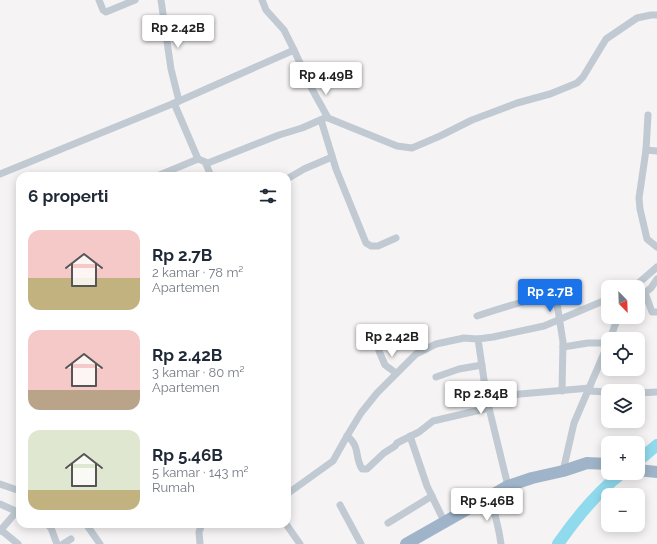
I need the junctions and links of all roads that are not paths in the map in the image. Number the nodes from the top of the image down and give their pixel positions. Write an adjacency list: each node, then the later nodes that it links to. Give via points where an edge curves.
1 (99, 0): 2 (street, via 106,12)
2 (136, 0)
3 (162, 0): 7 (street)
4 (262, 0): 6 (street, via 266,10 284,30)
5 (657, 15): 9 (street, via 637,18 606,40 577,83 472,120 412,148 397,146)
6 (294, 50): 7 (street); 9 (street)
7 (176, 102): 13 (street); 17 (street)
8 (648, 115): 10 (street)
9 (324, 118): 12 (street); 14 (street)
10 (646, 150): 11 (street); 20 (street, via 639,198 640,209 646,240)
11 (657, 151)
12 (332, 157): 18 (street); 19 (street, via 366,243 378,246)
13 (198, 159): 14 (street); 15 (street)
14 (206, 164): 16 (street)
15 (167, 172)
16 (209, 172)
17 (0, 174)
18 (291, 177)
19 (396, 238)
20 (657, 247)
21 (657, 267): 22 (street)
22 (648, 275): 23 (street); 24 (street)
23 (657, 277): 25 (street)
24 (642, 280)
25 (645, 293): 27 (street, via 652,312)
26 (601, 302): 29 (street)
27 (657, 312)
28 (477, 316): 29 (street, via 536,299 554,297 557,298)
29 (559, 320): 30 (street, via 544,326); 32 (street)
30 (478, 339): 35 (street); 36 (street, via 464,338 436,344 416,354)
31 (601, 343): 32 (street)
32 (563, 346): 38 (street)
33 (379, 351): 36 (street, via 385,365)
34 (601, 360): 39 (street)
35 (482, 365): 37 (street); 43 (street)
36 (396, 373): 45 (street, via 361,413)
37 (436, 377)
38 (562, 390): 39 (street); 43 (street)
39 (589, 390): 40 (street); 48 (street, via 574,423)
40 (601, 391)
41 (657, 392): 42 (street)
42 (645, 393)
43 (487, 400): 44 (street)
44 (489, 408): 46 (street, via 433,422); 52 (street)
45 (347, 436): 46 (street, via 355,443 359,465 364,470 397,442); 54 (street, via 333,461)
46 (410, 436): 55 (street)
47 (601, 464): 48 (highway, via 587,463)
48 (563, 471): 52 (highway)
49 (645, 471): 50 (highway)
50 (657, 472)
51 (0, 484): 53 (street)
52 (508, 486): 56 (highway)
53 (16, 490)
54 (291, 491)
55 (432, 496): 61 (street); 62 (street)
56 (491, 497): 61 (highway); 77 (street)
57 (0, 504): 59 (street)
58 (340, 506): 75 (street)
59 (16, 511)
60 (16, 514): 67 (street)
61 (444, 522): 76 (highway)
62 (388, 523)
63 (50, 528): 70 (street)
64 (89, 528): 72 (street)
65 (200, 528): 73 (street)
66 (289, 528): 74 (street)
67 (0, 530): 69 (street)
68 (71, 539): 71 (street)
69 (18, 544)
70 (57, 544)
71 (63, 544)
72 (100, 544)
73 (200, 544)
74 (300, 544)
75 (362, 544)
76 (406, 544)
77 (501, 544)

